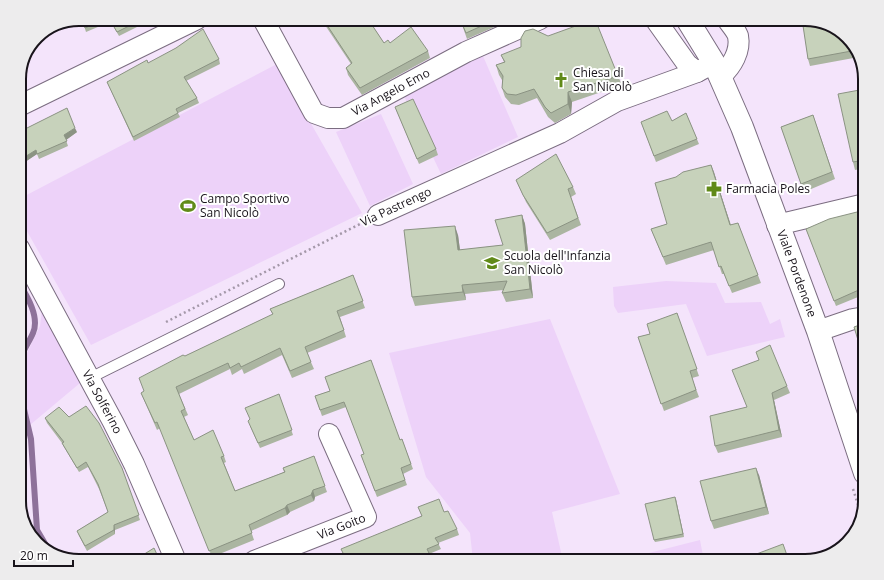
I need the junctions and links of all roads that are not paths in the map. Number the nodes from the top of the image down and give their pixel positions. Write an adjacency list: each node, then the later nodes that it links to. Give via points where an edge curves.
1 (183, 26): 8 (street)
2 (267, 26): 3 (street, Via Angelo Emo, via 314,113 328,118 343,118 466,52)
3 (522, 26)
4 (660, 26): 7 (street, via 687,64)
5 (690, 26): 7 (main road, Viale Pordenone)
6 (732, 26): 7 (street, via 738,35 735,58)
7 (710, 70): 10 (street, Via Pastrengo, via 617,101 560,133); 11 (main road, Viale Pordenone, via 742,127)
8 (26, 103)
9 (858, 206): 11 (street)
10 (378, 215)
11 (777, 225): 15 (main road, Viale Pordenone)
12 (26, 261): 16 (street, Via Solferino)
13 (279, 284): 16 (lane)
14 (858, 319): 15 (street)
15 (818, 331): 18 (main road, Viale Pordenone)
16 (90, 378): 19 (street, Via Solferino, via 134,464)
17 (329, 434): 20 (street, Via Goito, via 366,518)
18 (858, 452)
19 (173, 554)
20 (272, 554)

